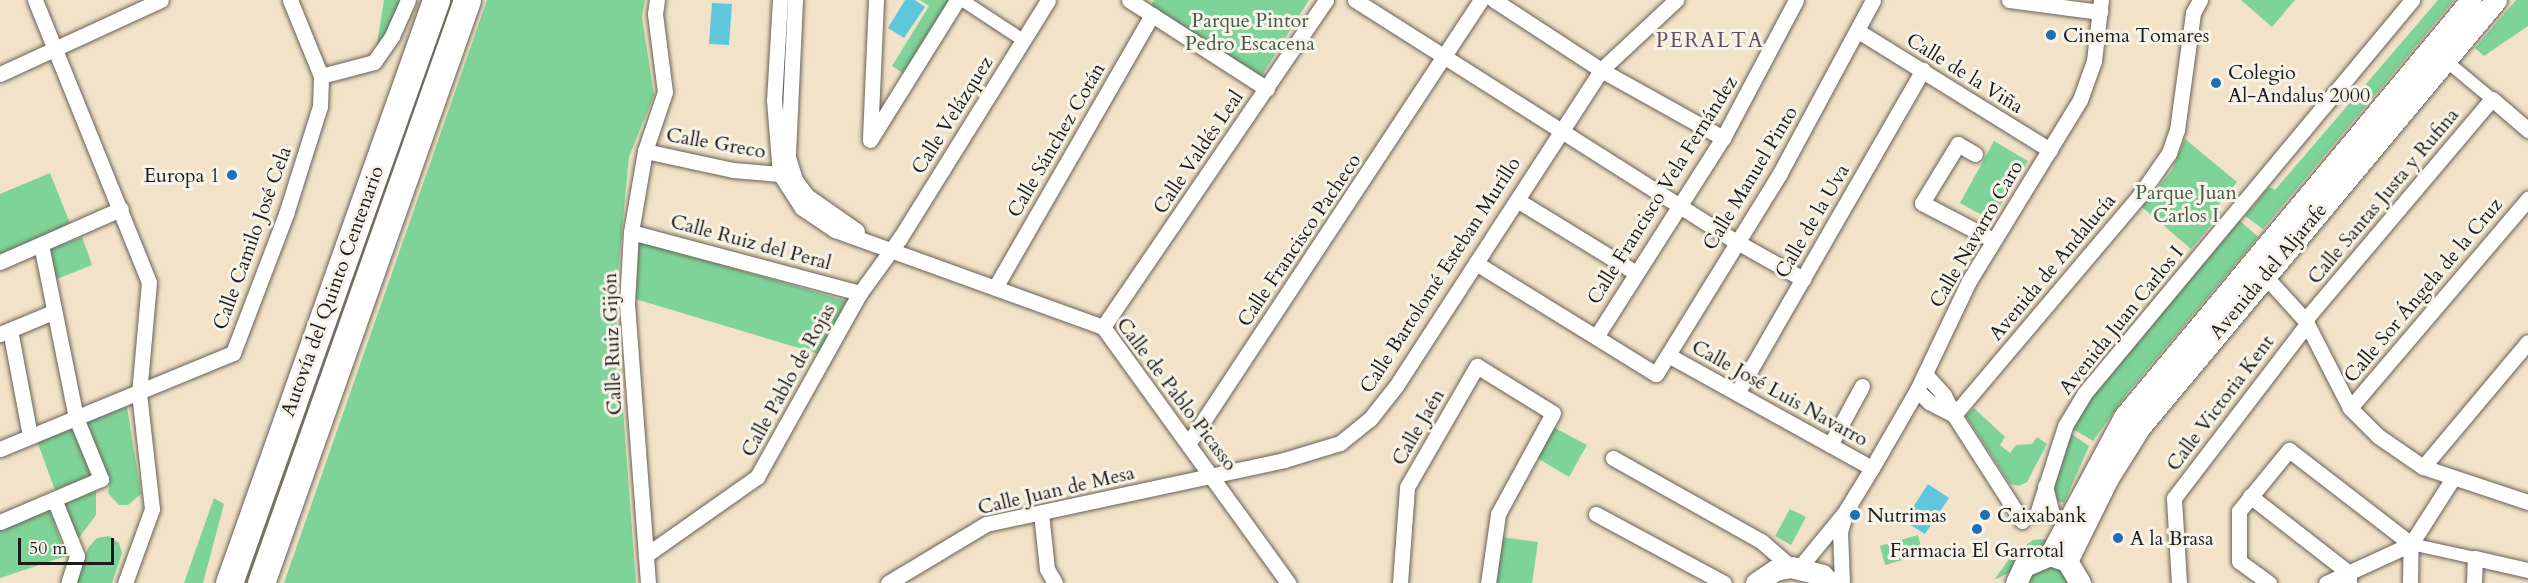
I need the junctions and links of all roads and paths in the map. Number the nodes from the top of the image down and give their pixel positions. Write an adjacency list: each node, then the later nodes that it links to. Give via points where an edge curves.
1 (35, 0): 31 (street)
2 (161, 0): 31 (street)
3 (290, 0): 37 (street, Calle Camilo José Cela)
4 (408, 0): 37 (street, via 392,36 374,62)
5 (436, 0): 106 (highway, Autovía del Quinto Centenario)
6 (467, 0): 107 (highway, Autovía del Quinto Centenario)
7 (657, 0): 44 (street, Calle Ruiz Gijón, via 655,14 666,92)
8 (780, 0): 46 (street, Calle de Pablo Picasso, via 774,100)
9 (795, 0): 55 (street, Calle de Pablo Picasso, via 789,157 795,180 807,196)
10 (876, 0): 11 (street, via 870,140)
11 (957, 0)
12 (962, 0): 30 (street)
13 (1048, 0): 30 (street, Calle Velázquez)
14 (1129, 0): 28 (street)
15 (1326, 0): 38 (street, Calle Valdés Leal)
16 (1356, 0): 32 (street)
17 (1481, 0): 32 (street, Calle Francisco Pacheco)
18 (1494, 0): 34 (street)
19 (1796, 0): 42 (street, Calle Francisco Vela Fernández)
20 (1874, 0): 29 (street, Calle Manuel Pinto)
21 (2009, 0): 27 (street)
22 (2200, 0): 76 (street, Avenida de Andalucía, via 2193,13 2176,130 2169,153 2139,196)
23 (2412, 0): 93 (street, Avenida Juan Carlos I, via 2084,394 2065,426 2044,483)
24 (2471, 0): 98 (main road, Avenida del Aljarafe, via 2124,417)
25 (2496, 0): 33 (main road, Avenida del Aljarafe)
26 (1665, 3): 34 (street, Calle Bartolomé Esteban Murillo)
27 (2100, 6): 43 (street, Calle Navarro Caro, via 2094,61 2080,100)
28 (1152, 15): 38 (street); 61 (street, Calle Sánchez Cotán)
29 (1858, 31): 35 (street, Calle de la Viña); 53 (street, Calle Manuel Pinto)
30 (1023, 40): 55 (street, Calle Velázquez, via 900,238)
31 (56, 50): 36 (street); 50 (street)
32 (1445, 59): 40 (street); 79 (street, Calle Francisco Pacheco)
33 (2445, 60): 39 (street); 59 (main road, Avenida del Aljarafe)
34 (1601, 70): 40 (street, Calle Bartolomé Esteban Murillo); 42 (street)
35 (1923, 70): 43 (street, Calle de la Viña); 60 (street, Calle de la Uva)
36 (0, 74)
37 (321, 76): 73 (street, Calle Camilo José Cela, via 320,106 286,214 233,353)
38 (1267, 89): 65 (street, Calle Valdés Leal)
39 (2492, 99): 41 (street); 64 (street, Calle Santas Justa y Rufina)
40 (1559, 130): 48 (street, Calle Bartolomé Esteban Murillo); 49 (street)
41 (2528, 130)
42 (1723, 138): 49 (street, Calle Francisco Vela Fernández)
43 (2050, 150): 52 (street, Calle Navarro Caro)
44 (645, 151): 46 (street, Calle Greco, via 733,170); 51 (street, Calle Ruiz Gijón)
45 (1975, 154): 52 (street, via 1958,144 1922,203)
46 (780, 174): 55 (street, Calle de Pablo Picasso, via 802,208 835,230)
47 (2528, 199): 75 (street, Calle Sor Ángela de la Cruz)
48 (1516, 200): 57 (street, Calle Bartolomé Esteban Murillo); 58 (street)
49 (1679, 206): 53 (street); 58 (street, Calle Francisco Vela Fernández)
50 (121, 209): 54 (street); 73 (street, via 149,282)
51 (631, 232): 62 (street, Calle Ruiz del Peral); 97 (street, Calle Ruiz Gijón, via 627,303)
52 (1993, 240): 70 (street, Calle Navarro Caro)
53 (1737, 242): 60 (street); 69 (street, Calle Manuel Pinto)
54 (41, 245): 56 (street); 63 (street)
55 (888, 249): 61 (street, Calle de Pablo Picasso); 62 (street, Calle Pablo de Rojas)
56 (1, 260)
57 (1476, 263): 67 (street); 85 (street, Calle Bartolomé Esteban Murillo, via 1396,386 1362,425 1340,443 1284,460)
58 (1636, 273): 67 (street, Calle Francisco Vela Fernández)
59 (2264, 275): 64 (street); 98 (main road, Avenida del Aljarafe, via 2140,427)
60 (1803, 279): 74 (street, Calle de la Uva)
61 (996, 286): 65 (street, Calle de Pablo Picasso)
62 (860, 293): 97 (street, Calle Pablo de Rojas, via 757,477)
63 (52, 312): 66 (street); 77 (street)
64 (2306, 322): 75 (street); 120 (street, Calle Victoria Kent, via 2174,498)
65 (1103, 327): 79 (street, Calle de Pablo Picasso)
66 (5, 332): 78 (street)
67 (1596, 337): 69 (street, Calle Manuel Pinto, via 1656,374)
68 (2528, 342): 83 (street)
69 (1668, 355): 74 (street, Calle José Luis Navarro)
70 (1925, 374): 72 (street, Calle Navarro Caro); 76 (street)
71 (1862, 386): 80 (street)
72 (1917, 390): 76 (street); 84 (street, Calle Navarro Caro)
73 (139, 393): 77 (street, Calle Camilo José Cela); 105 (street, via 152,509)
74 (1737, 393): 80 (street, Calle José Luis Navarro)
75 (2350, 408): 83 (street, via 2378,436)
76 (1954, 415): 95 (street)
77 (76, 418): 78 (street, Calle Camilo José Cela); 88 (street, via 101,479)
78 (30, 436): 81 (street, Calle Camilo José Cela)
79 (1188, 444): 85 (street, Calle de Pablo Picasso)
80 (1830, 445): 84 (street, Calle José Luis Navarro)
81 (0, 449)
82 (1613, 458): 100 (street, via 1761,541)
83 (2423, 467): 86 (street)
84 (1872, 468): 90 (street, Calle Navarro Caro)
85 (1211, 474): 91 (street, Calle Juan de Mesa); 111 (street, Calle de Pablo Picasso)
86 (2453, 478): 89 (street); 96 (street)
87 (2250, 496): 96 (street, via 2289,450); 103 (street); 121 (street, via 2239,511 2239,561)
88 (54, 499): 94 (street); 104 (street, via 77,556)
89 (2528, 502)
90 (1845, 512): 100 (street, Calle Navarro Caro); 117 (street, Calle Navarro Caro, via 1840,532)
91 (1041, 513): 109 (street, Calle Juan de Mesa, via 986,524); 110 (street, via 1047,568)
92 (1596, 514): 114 (street)
93 (2045, 514)
94 (0, 522)
95 (2022, 522)
96 (2411, 544): 99 (street); 103 (street); 123 (street)
97 (646, 555): 108 (street, Calle Ruiz Gijón)
98 (2058, 558): 102 (main road, via 2032,560); 119 (main road)
99 (2475, 558): 101 (street); 124 (street)
100 (1795, 567): 115 (main road, via 1774,570); 116 (main road, via 1822,575)
101 (2528, 570)
102 (2017, 578): 118 (main road)
103 (2349, 578): 122 (street)
104 (68, 583)
105 (125, 583)
106 (229, 583)
107 (261, 583)
108 (648, 583)
109 (888, 583)
110 (1055, 583)
111 (1288, 583)
112 (1400, 583): 113 (street, Calle Jaén, via 1407,487 1477,366 1552,413 1498,514)
113 (1488, 583)
114 (1724, 583)
115 (1756, 583)
116 (1830, 583)
117 (1842, 583)
118 (1998, 583)
119 (2080, 583)
120 (2179, 583)
121 (2269, 583)
122 (2326, 583)
123 (2410, 583)
124 (2474, 583)

